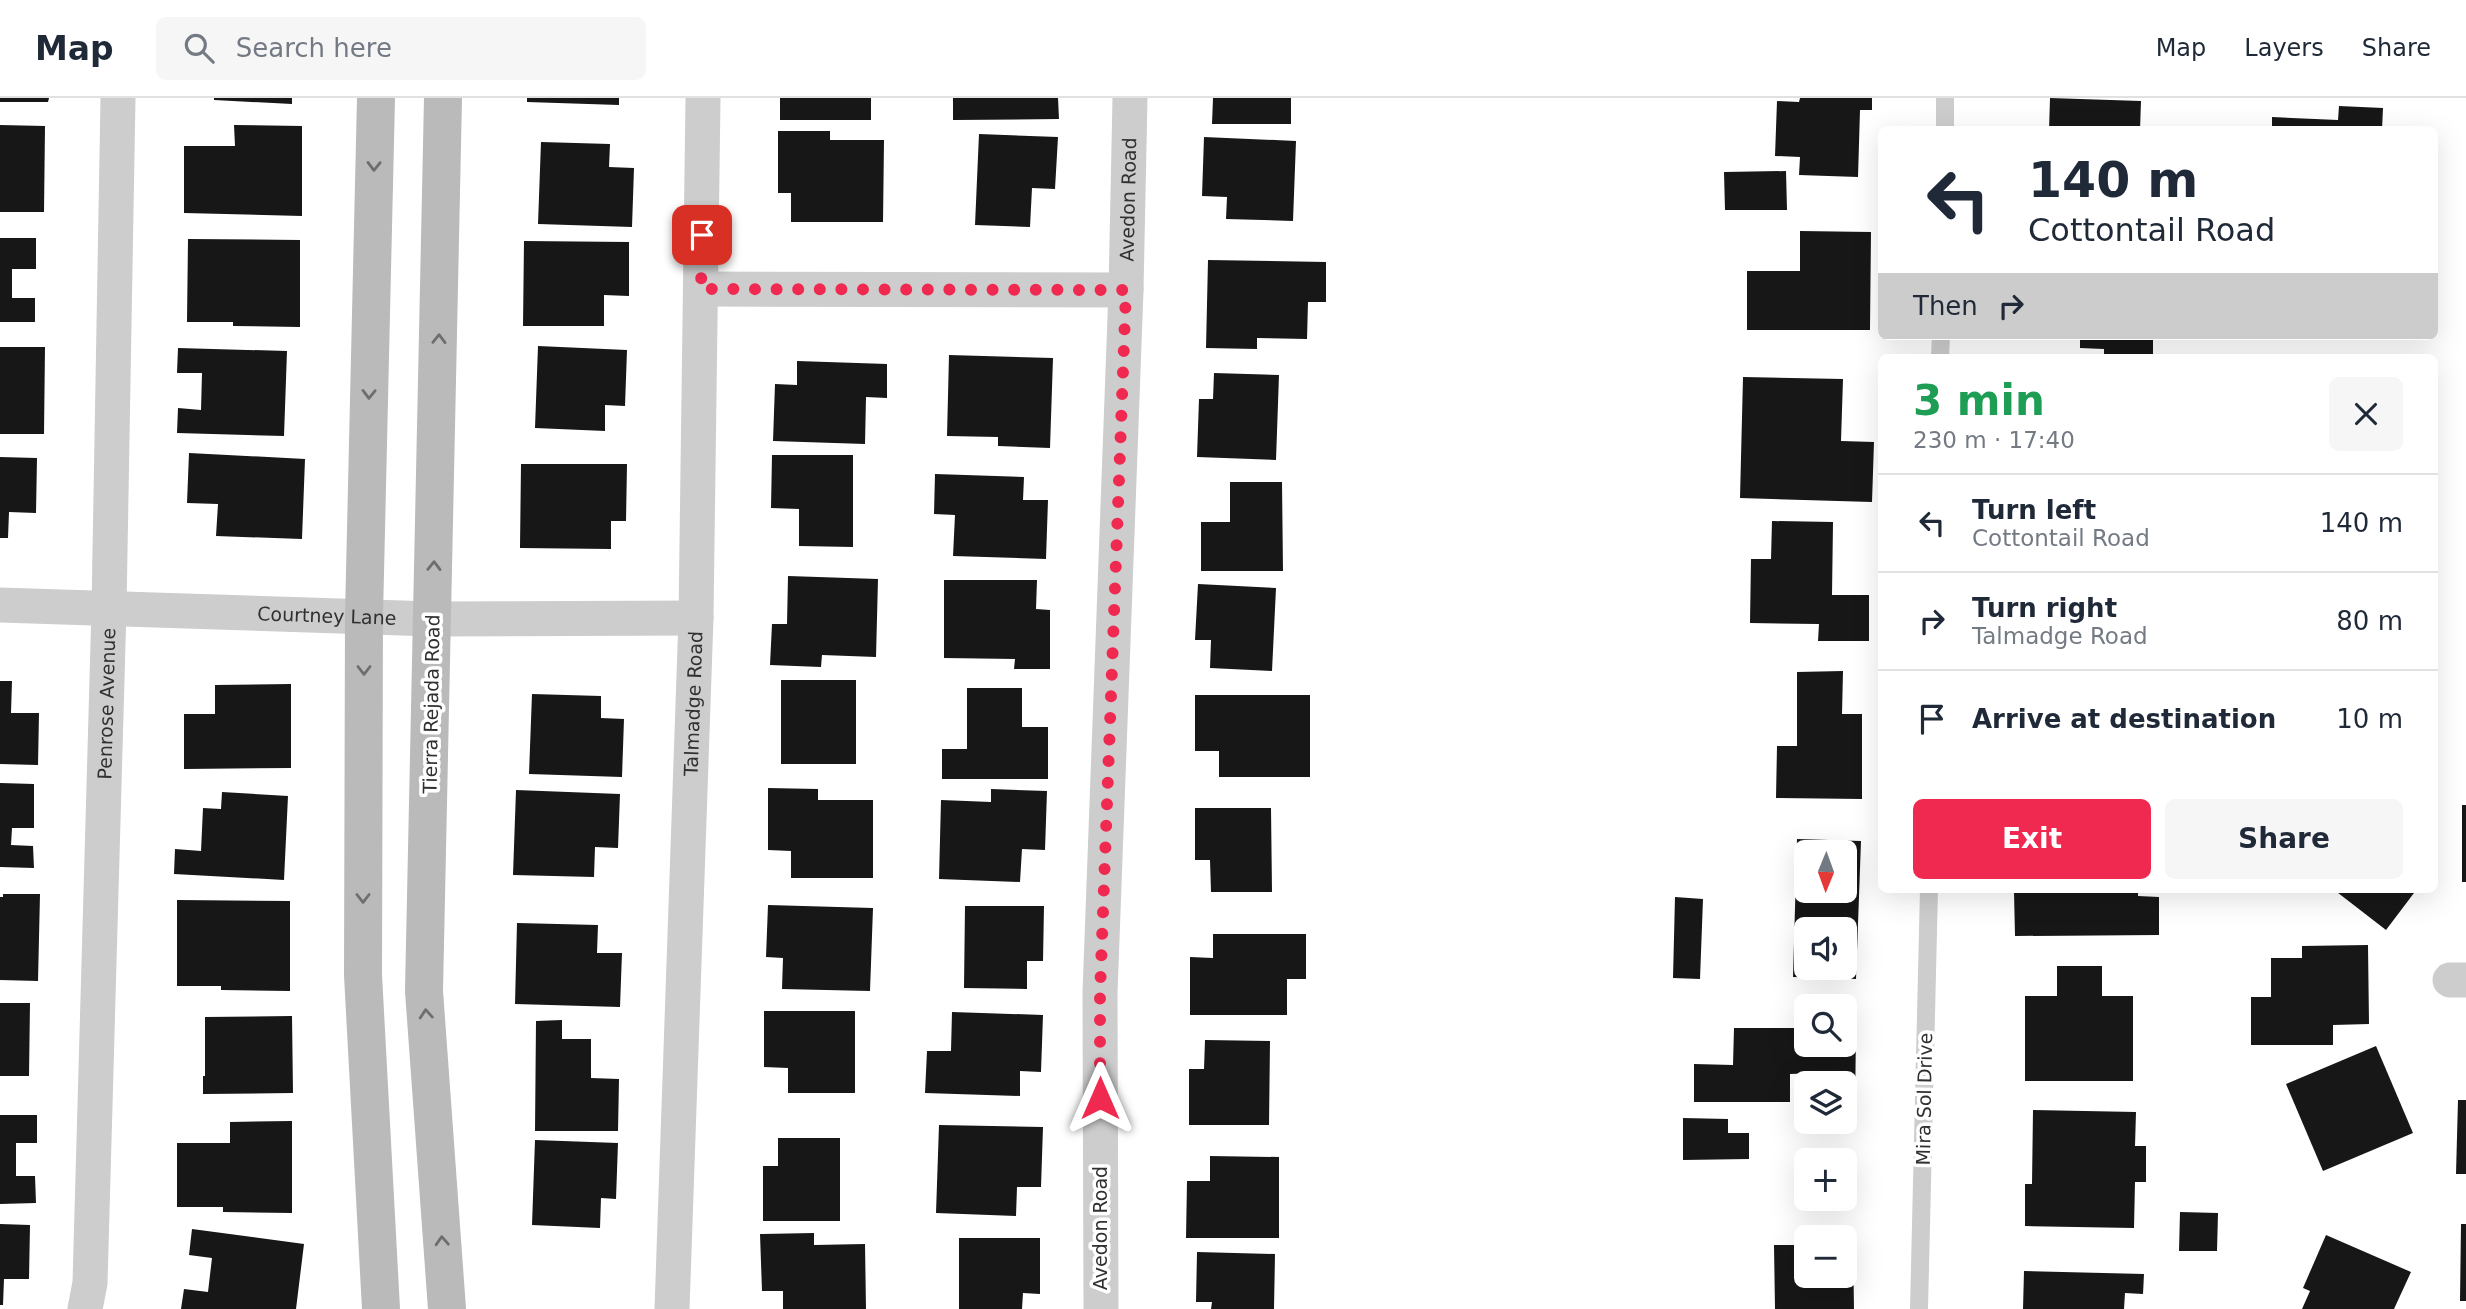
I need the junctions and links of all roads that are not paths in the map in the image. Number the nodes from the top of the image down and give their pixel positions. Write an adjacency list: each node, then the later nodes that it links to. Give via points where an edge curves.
1 (118, 98): 11 (street, Penrose Avenue)
2 (376, 98): 12 (main road, one-way to 12)
3 (443, 98): 14 (main road, Tierra Rejada Road, one-way to 3)
4 (704, 98): 8 (street, Talmadge Road)
5 (1130, 98): 9 (street, Avedon Road)
6 (1945, 98): 7 (lane)
7 (1945, 126)
8 (701, 289): 9 (street); 13 (street, Talmadge Road)
9 (1126, 290): 20 (street, Avedon Road, via 1100,993)
10 (0, 605): 11 (street, Courtney Lane)
11 (109, 608): 12 (street, Courtney Lane); 16 (street, Penrose Avenue, via 90,1283)
12 (364, 616): 14 (street, Courtney Lane); 17 (main road, one-way to 17, via 363,975)
13 (696, 618): 14 (street, Courtney Lane); 19 (street, Talmadge Road)
14 (433, 620): 18 (main road, Tierra Rejada Road, one-way to 14, via 424,991)
15 (1929, 893): 21 (lane, Mira Sol Drive)
16 (85, 1309)
17 (381, 1309)
18 (447, 1309)
19 (672, 1309)
20 (1101, 1309)
21 (1919, 1309)

